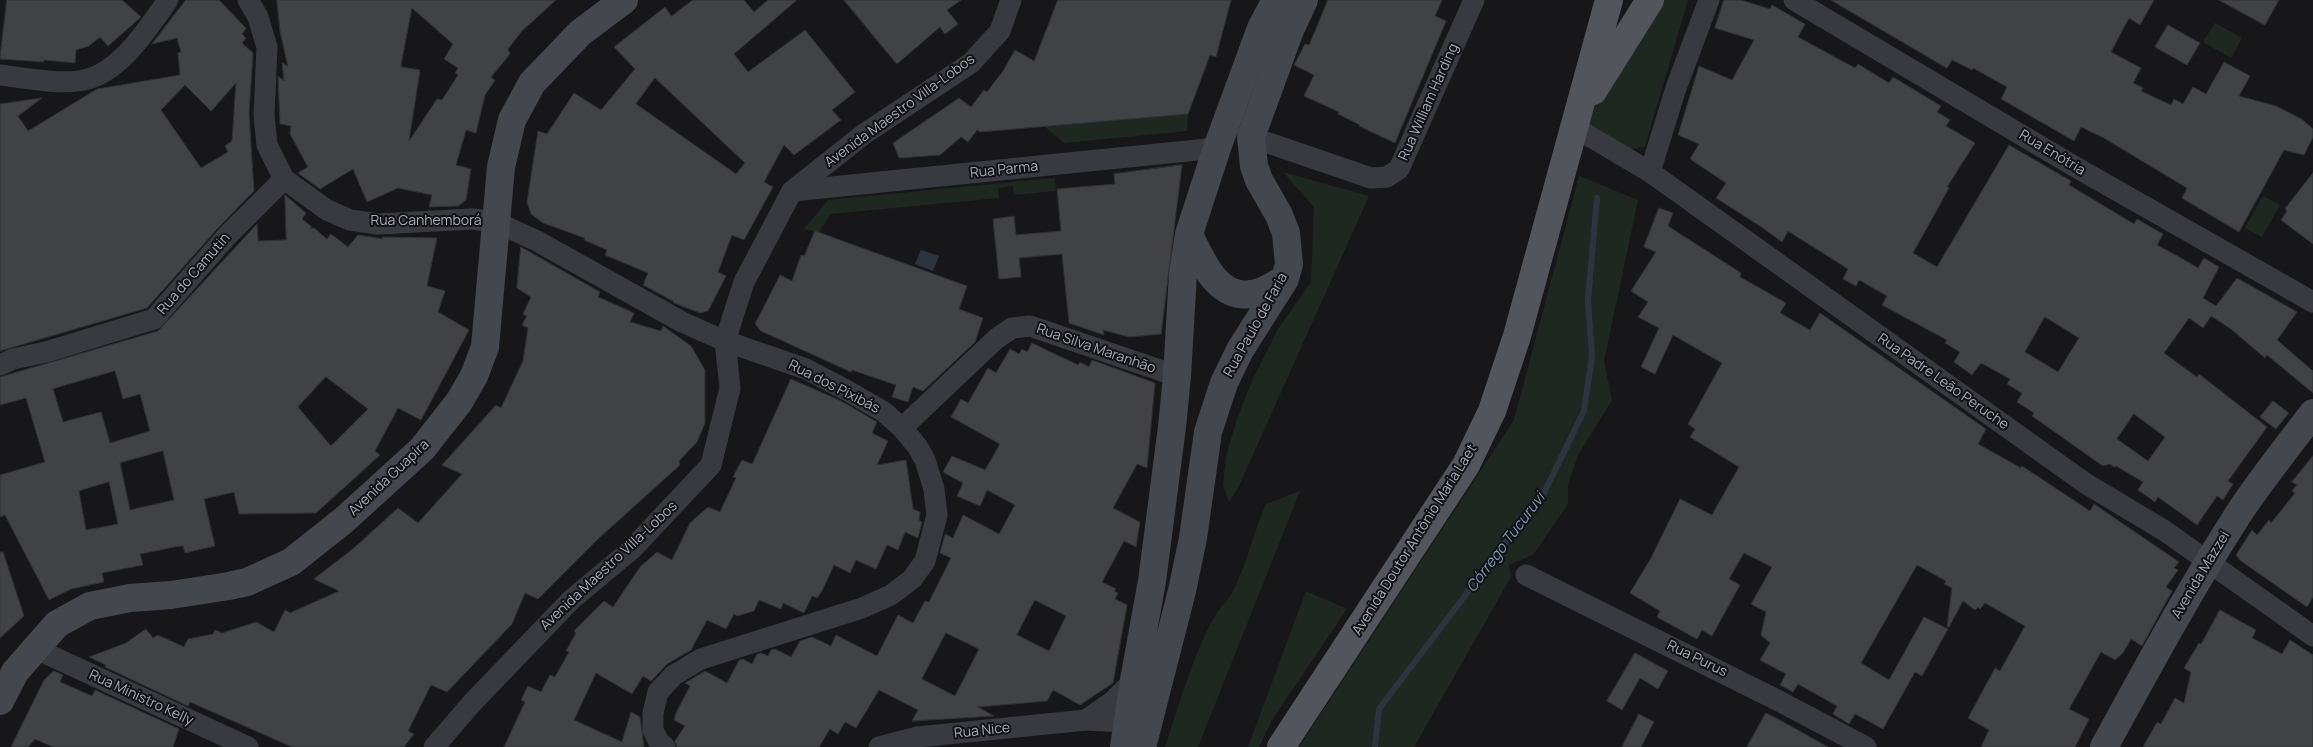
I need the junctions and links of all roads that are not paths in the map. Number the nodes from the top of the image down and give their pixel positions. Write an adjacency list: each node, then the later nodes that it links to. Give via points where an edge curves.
1 (168, 0): 12 (street, via 136,47 104,72 84,80 39,80)
2 (248, 0): 17 (street, Rua Canhemborá, via 258,17 266,47 264,115 267,145)
3 (624, 0): 19 (street, Avenida Guapira, via 580,33 532,83 521,100 512,120 501,167)
4 (1011, 0): 18 (street, Avenida Maestro Villa-Lobos, via 1000,30 971,63 864,134)
5 (1276, 0): 15 (street, via 1261,28)
6 (1304, 0): 14 (street, Rua Paulo de Faria)
7 (1474, 0): 14 (street, Rua William Harding, via 1399,169 1387,178 1371,178)
8 (1608, 0): 13 (main road, Avenida Doutor Antônio Maria Laet)
9 (1650, 0): 13 (main road, Avenida Doutor Antônio Maria Laet)
10 (1710, 0): 16 (street, via 1676,88)
11 (1794, 0): 22 (street, Rua Enótria, via 2072,165)
12 (0, 75)
13 (1576, 122): 16 (street, Rua Padre Leão Peruche); 42 (main road, Avenida Doutor Antônio Maria Laet, via 1517,336 1492,411 1466,465)
14 (1251, 136): 21 (street, Rua Paulo de Faria, via 1259,180 1286,232 1289,264)
15 (1217, 148): 18 (street, Rua Parma); 20 (street)
16 (1650, 172): 28 (street, Rua Padre Leão Peruche, via 2085,483 2165,531)
17 (284, 179): 19 (street, Rua Canhemborá, via 327,210 350,220 378,224 472,219); 24 (street, Rua do Camutin, via 226,237 154,319)
18 (792, 191): 23 (street, Avenida Maestro Villa-Lobos, via 744,282)
19 (496, 222): 23 (street, Rua dos Pixibás, via 537,241 682,322); 31 (street, Avenida Guapira, via 485,348 459,402 441,427 399,472 307,552 291,562 247,582 229,586 90,606 57,624)
20 (1189, 234): 21 (street, via 1206,268 1223,288 1235,294 1261,292); 25 (street, via 1183,273)
21 (1285, 279): 41 (street, Rua Paulo de Faria, via 1232,366 1208,432 1182,591)
22 (2313, 302)
23 (725, 341): 27 (street, Rua dos Pixibás, via 806,369 884,412); 38 (street, Avenida Maestro Villa-Lobos, via 730,388 712,465 632,549 571,600)
24 (0, 365)
25 (1178, 376): 27 (street, Rua Silva Maranhão, via 1030,326 1012,328 996,339); 33 (street, via 1152,581)
26 (2313, 413): 28 (street, Avenida Mazzei, via 2253,493)
27 (902, 428): 39 (street, Rua dos Pixibás, via 925,460 934,489 937,515 925,561 912,579 891,595 862,608 700,659 674,675 658,692 653,713 654,730)
28 (2208, 562): 30 (street, Rua Padre Leão Peruche); 44 (street, Avenida Mazzei)
29 (1526, 575): 43 (street, Rua Purus)
30 (2313, 636)
31 (34, 648): 32 (street, Avenida Guapira); 37 (street, Rua Ministro Kelly)
32 (8, 668): 34 (street, Avenida Guapira)
33 (1134, 680): 35 (street, Rua Nice, via 1112,702); 36 (street)
34 (0, 701)
35 (1086, 720): 36 (street, Rua Nice); 40 (street, Rua Nice, via 918,737)
36 (1126, 735)
37 (248, 747)
38 (434, 747)
39 (665, 747)
40 (879, 747)
41 (1142, 747)
42 (1281, 747)
43 (1866, 747)
44 (2104, 747)

